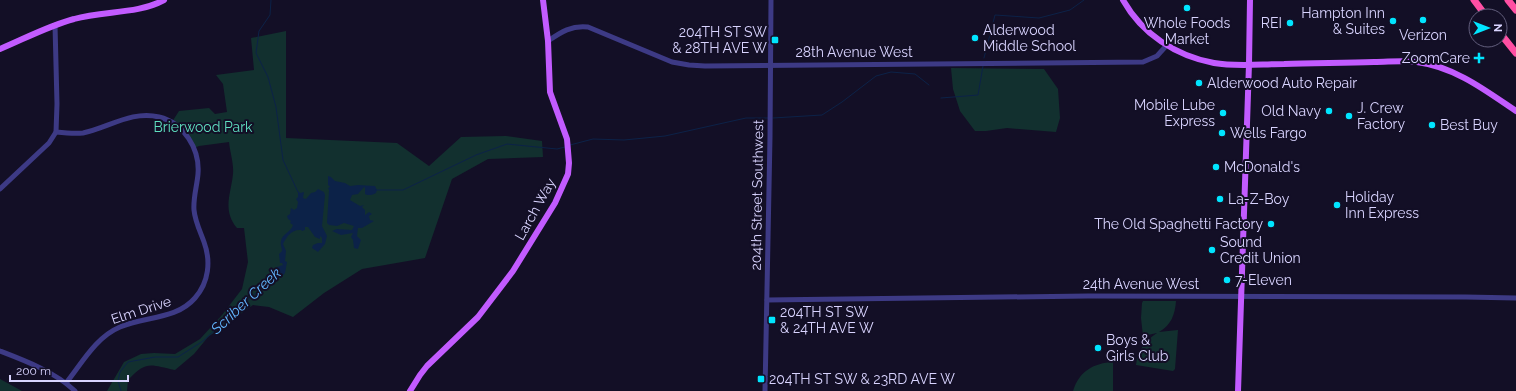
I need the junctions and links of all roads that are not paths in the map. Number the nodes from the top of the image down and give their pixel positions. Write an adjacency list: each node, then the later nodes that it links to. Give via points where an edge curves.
1 (164, 0): 8 (main road, via 140,9 86,16)
2 (543, 0): 9 (main road, Larch Way)
3 (771, 0): 15 (street, 204th Street Southwest)
4 (1123, 0): 11 (main road, via 1133,17)
5 (1250, 0): 14 (main road)
6 (1508, 0): 7 (highway)
7 (1516, 10)
8 (55, 25): 12 (main road); 17 (street)
9 (548, 41): 15 (street, 28th Avenue West, via 562,32 580,26 679,64); 25 (main road, Larch Way, via 550,92 569,150 565,182 555,203 509,277 478,318 426,366)
10 (1508, 43): 13 (highway)
11 (1166, 46): 14 (main road, via 1214,63); 15 (street, 28th Avenue West, via 1157,56 1143,62)
12 (0, 49)
13 (1516, 53)
14 (1249, 64): 16 (main road, via 1420,63 1442,67 1462,76); 19 (main road)
15 (771, 65): 21 (street, 204th Street Southwest)
16 (1516, 111)
17 (56, 132): 18 (street, via 49,143); 23 (street, Elm Drive, via 83,132 144,115 164,119 178,127 192,142 198,161 194,210 207,250 208,265 206,280 196,298 188,305 179,311 127,324 111,332 93,348)
18 (0, 189)
19 (1241, 296): 20 (street, 24th Avenue West); 21 (street, 24th Avenue West); 27 (main road)
20 (1516, 298)
21 (767, 300): 26 (street, 204th Street Southwest)
22 (0, 351): 23 (street)
23 (66, 383): 24 (street)
24 (75, 391)
25 (410, 391)
26 (765, 391)
27 (1238, 391)

